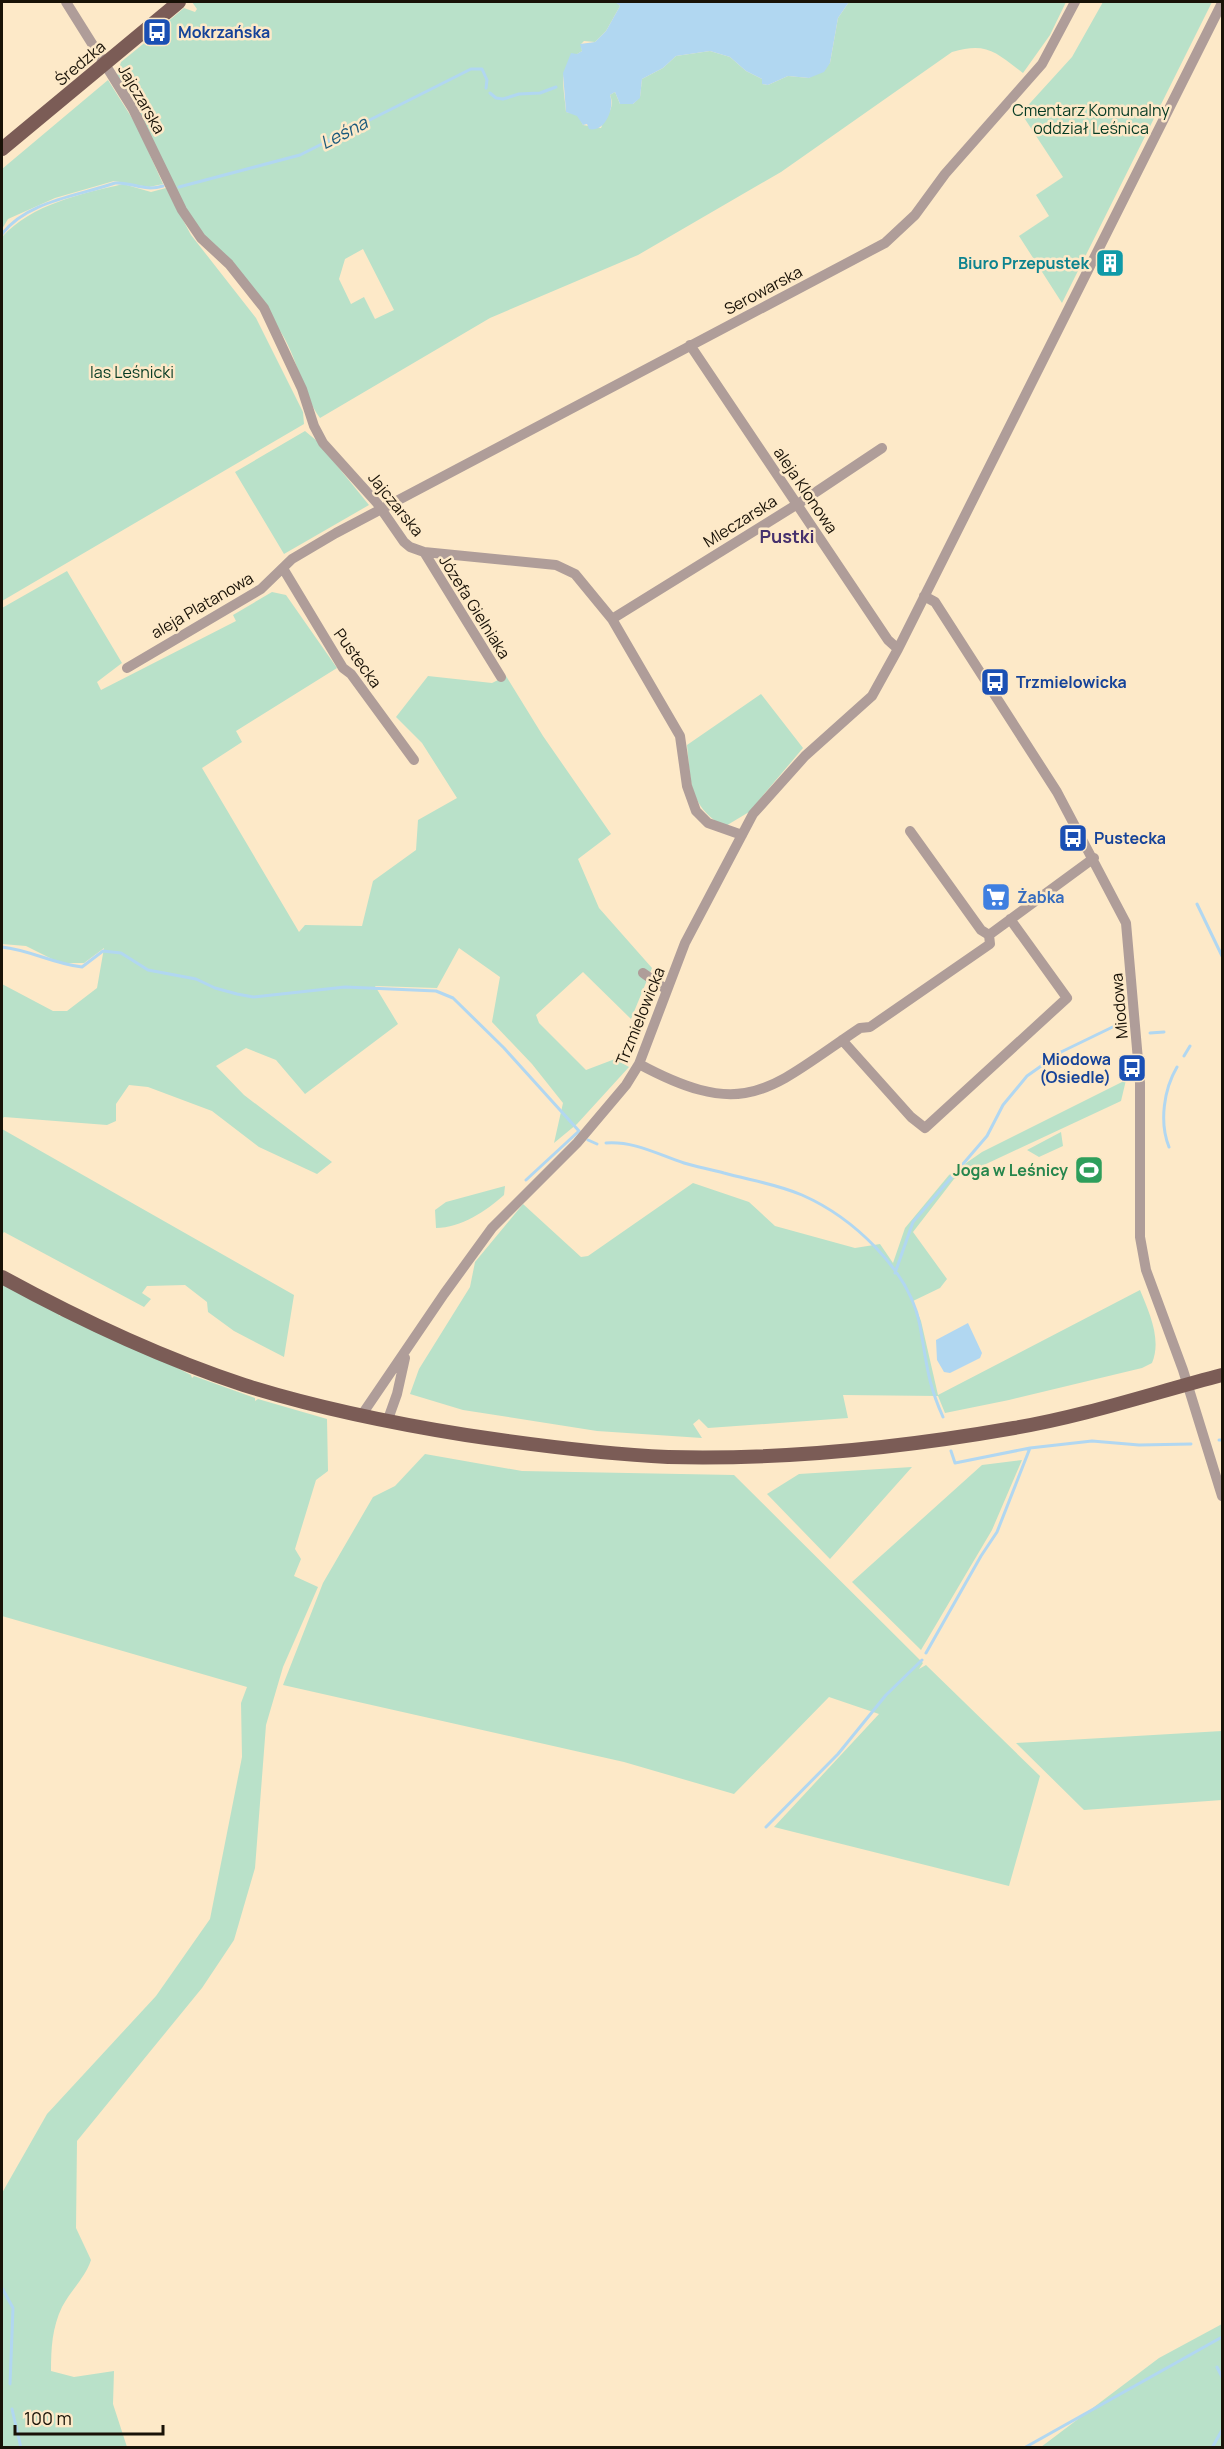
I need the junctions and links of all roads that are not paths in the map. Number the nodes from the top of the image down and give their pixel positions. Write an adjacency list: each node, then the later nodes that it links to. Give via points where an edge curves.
1 (66, 2): 5 (street)
2 (178, 2): 5 (main road, Średzka)
3 (1075, 2): 7 (street, Serowarska, via 1042,64 902,229 885,243)
4 (1222, 3): 13 (street, Trzmielowicka)
5 (104, 64): 6 (main road, Średzka); 10 (street, Jajczarska, via 133,109 182,210 201,238 229,264 264,308 324,443)
6 (2, 149)
7 (690, 345): 9 (street, aleja Klonowa); 10 (street, Serowarska)
8 (882, 447): 9 (street, Mleczarska)
9 (797, 504): 14 (street, Mleczarska); 15 (street, aleja Klonowa)
10 (381, 508): 11 (street, Jajczarska, via 404,542); 12 (street, aleja Platanowa, via 292,559)
11 (424, 552): 14 (street, Jajczarska, via 566,568); 17 (street, Józefa Gielniaka)
12 (284, 570): 16 (street, aleja Platanowa, via 261,589); 18 (street, Pustecka, via 343,668)
13 (924, 596): 15 (street, Trzmielowicka); 21 (street, Miodowa, via 935,602 1003,706)
14 (612, 619): 20 (street, Jajczarska, via 680,736 688,793 696,811 708,823)
15 (898, 649): 20 (street, Trzmielowicka, via 872,696 777,785)
16 (126, 668)
17 (501, 677)
18 (414, 760)
19 (910, 831): 23 (street, via 981,930)
20 (741, 835): 25 (street, Trzmielowicka, via 685,943)
21 (1094, 858): 22 (street); 31 (street, Miodowa, via 1126,923 1140,1077 1140,1237 1146,1270)
22 (1010, 919): 23 (street); 26 (street, via 1067,998 925,1128)
23 (988, 934): 26 (street, via 990,944 870,1027 860,1028)
24 (643, 973): 25 (street)
25 (667, 990): 27 (street, Trzmielowicka)
26 (842, 1040): 27 (street, via 783,1081 758,1092 699,1092)
27 (639, 1064): 29 (street, Trzmielowicka, via 577,1143 492,1228)
28 (2, 1277): 32 (main road, via 192,1366 243,1385)
29 (405, 1354): 32 (street, Trzmielowicka); 33 (street, Trzmielowicka)
30 (1222, 1375): 31 (main road)
31 (1188, 1384): 33 (main road, via 1014,1428 847,1451 739,1457 566,1449); 34 (street, Miodowa)
32 (361, 1416): 33 (main road)
33 (387, 1422)
34 (1222, 1496)

